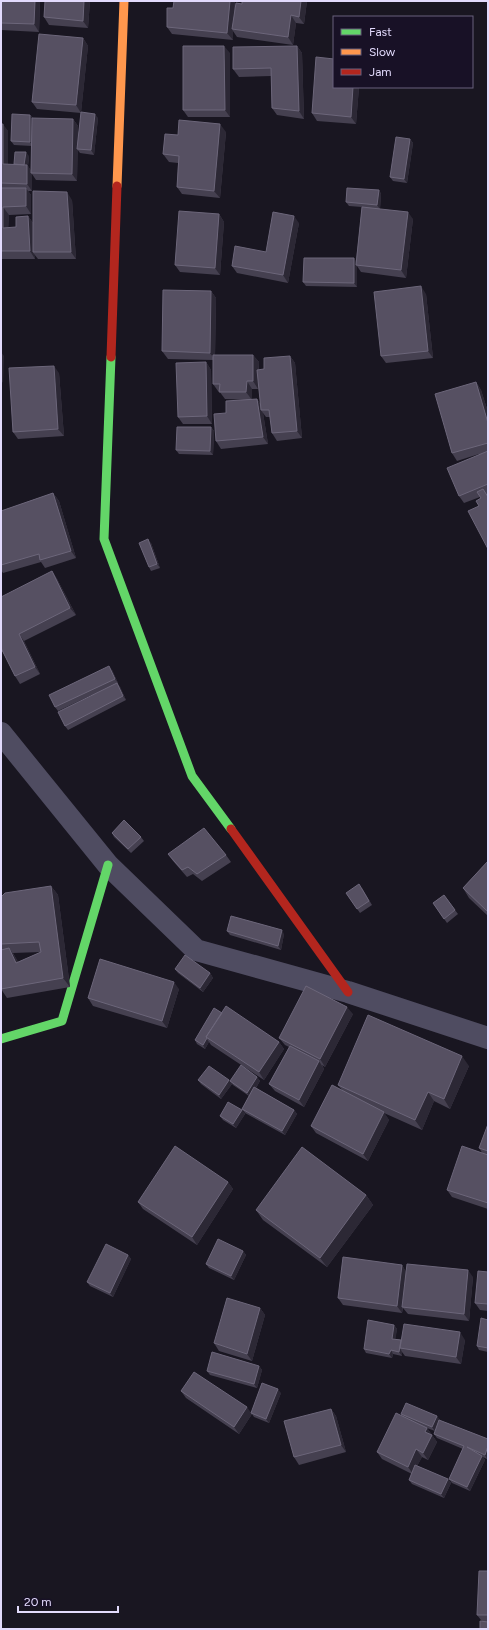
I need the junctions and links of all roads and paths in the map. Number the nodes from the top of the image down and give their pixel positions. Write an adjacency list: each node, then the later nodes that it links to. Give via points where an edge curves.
1 (124, 1): 4 (street, via 104,539 192,776)
2 (1, 733): 3 (street)
3 (108, 866): 4 (street, via 196,950); 6 (street, via 62,1021)
4 (348, 992): 5 (street)
5 (488, 1038)
6 (1, 1039)

